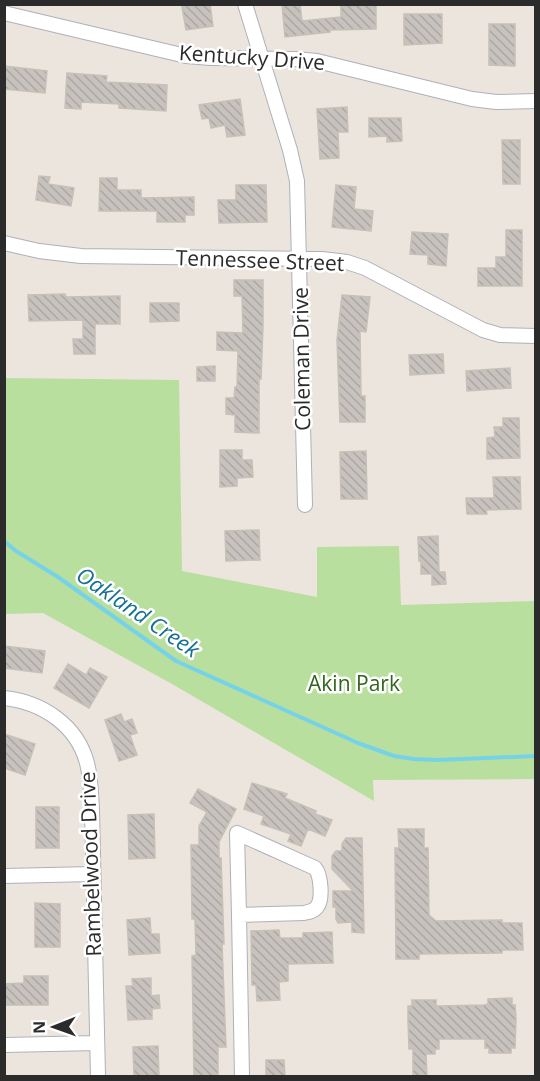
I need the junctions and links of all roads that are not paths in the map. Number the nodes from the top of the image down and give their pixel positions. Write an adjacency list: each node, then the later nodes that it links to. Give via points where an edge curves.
1 (245, 4): 3 (street, Coleman Drive)
2 (4, 13): 3 (street, Kentucky Drive, via 179,54)
3 (262, 59): 4 (street, Kentucky Drive, via 326,62 483,101); 6 (street, Coleman Drive, via 295,170)
4 (536, 101)
5 (4, 243): 6 (street, Tennessee Street, via 101,257)
6 (300, 259): 7 (street, Tennessee Street, via 353,263 483,330); 8 (street, Coleman Drive)
7 (536, 336)
8 (305, 504)
9 (4, 698): 10 (street, Rambelwood Drive, via 43,708 64,724 80,746 90,782)
10 (93, 873): 11 (street); 13 (street, Rambelwood Drive)
11 (4, 876)
12 (239, 915): 12 (street, via 312,911 320,901 318,871 237,833); 16 (street)
13 (98, 1043): 14 (street); 15 (street, Rambelwood Drive)
14 (4, 1045)
15 (98, 1077)
16 (242, 1077)

